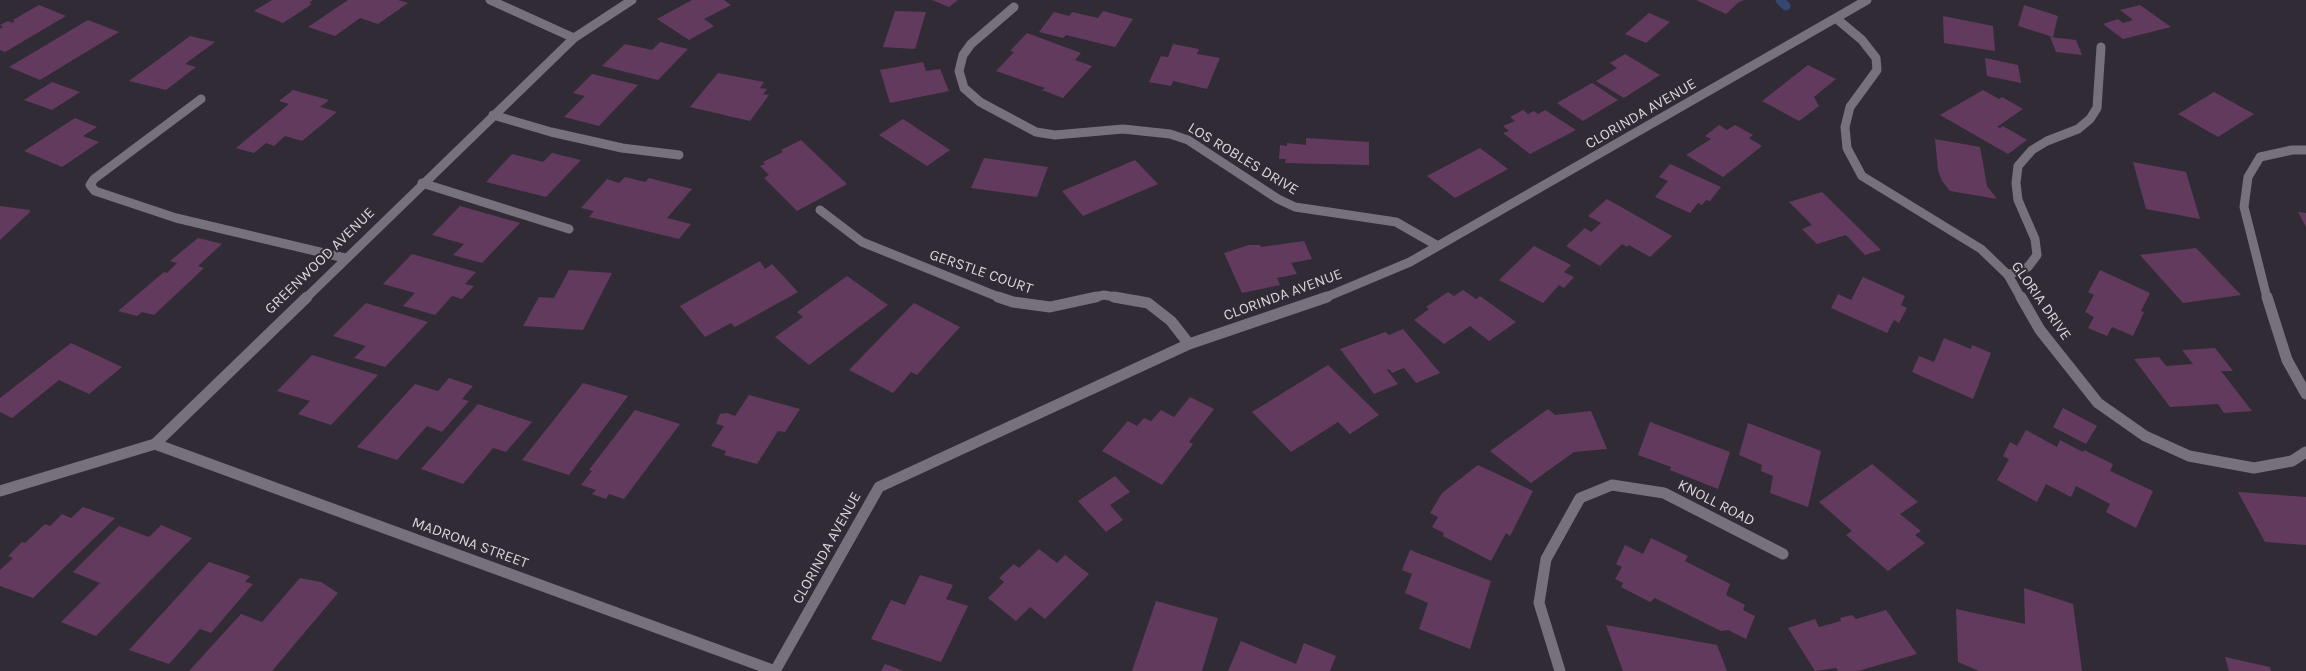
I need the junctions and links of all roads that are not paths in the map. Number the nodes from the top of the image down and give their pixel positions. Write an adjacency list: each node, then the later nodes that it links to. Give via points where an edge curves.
1 (490, 0): 6 (street)
2 (632, 0): 6 (street, GREENWOOD AVENUE)
3 (1867, 0): 5 (street, CLORINDA AVENUE)
4 (1014, 7): 15 (street, LOS ROBLES DRIVE, via 971,44 963,56 959,71 964,88 980,102 1036,132 1054,135 1123,129 1170,134 1188,140 1295,207 1396,222)
5 (1837, 20): 15 (street, CLORINDA AVENUE); 17 (street, GLORIA DRIVE, via 1862,40 1876,58 1877,70 1850,107 1845,128 1847,148 1862,176 1980,249)
6 (574, 38): 9 (street, GREENWOOD AVENUE)
7 (2101, 47): 17 (street, via 2097,108 2090,119 2078,129 2032,150 2018,166 2018,200 2028,217 2037,256 2028,267)
8 (201, 99): 16 (street, via 90,185 95,190 176,218)
9 (493, 116): 11 (street, via 622,148); 12 (street, GREENWOOD AVENUE)
10 (2306, 150): 19 (street, via 2260,157 2248,177 2244,207 2261,278 2287,360)
11 (679, 155)
12 (422, 183): 14 (street); 16 (street, GREENWOOD AVENUE)
13 (820, 210): 18 (street, GERSTLE COURT, via 862,242 1013,302 1050,307 1104,295 1148,304 1171,321)
14 (569, 229)
15 (1438, 246): 18 (street, CLORINDA AVENUE, via 1410,262 1317,301)
16 (345, 258): 20 (street, GREENWOOD AVENUE)
17 (2008, 275): 21 (street, GLORIA DRIVE, via 2040,330 2098,403 2145,436 2189,456 2254,468 2292,461)
18 (1189, 344): 24 (street, CLORINDA AVENUE, via 879,487)
19 (2306, 394)
20 (155, 444): 22 (street, GREENWOOD AVENUE); 24 (street, MADRONA STREET)
21 (2306, 452)
22 (0, 491)
23 (1783, 554): 25 (street, KNOLL ROAD, via 1664,493 1612,485 1580,498 1546,559 1539,603)
24 (775, 671)
25 (1560, 671)

